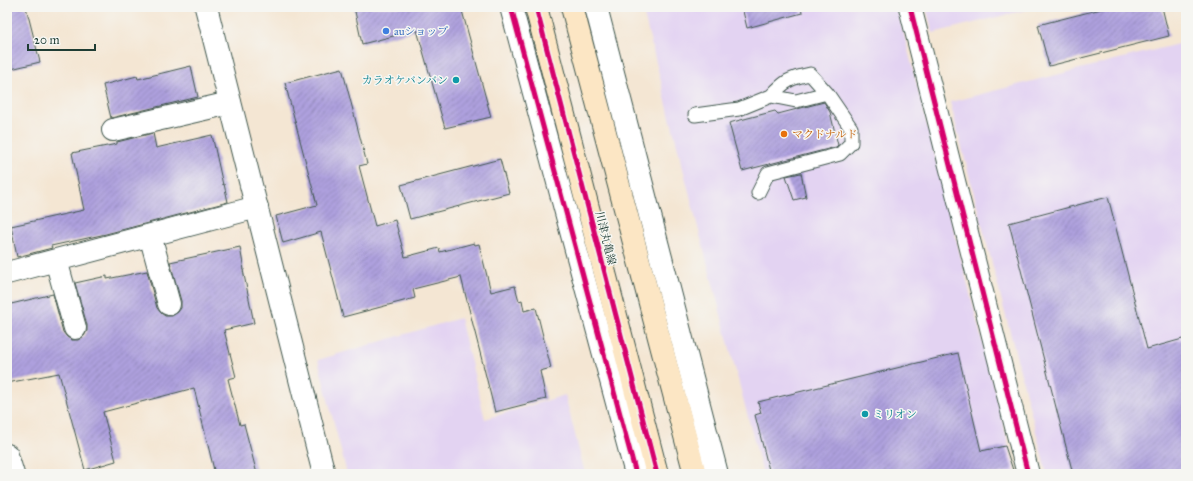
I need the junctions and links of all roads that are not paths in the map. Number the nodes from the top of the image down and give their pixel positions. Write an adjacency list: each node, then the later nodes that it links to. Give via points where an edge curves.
1 (206, 7): 9 (street)
2 (511, 7): 22 (street)
3 (536, 7): 23 (main road, 川津丸亀線)
4 (572, 7): 24 (main road)
5 (596, 7): 25 (street)
6 (910, 7): 26 (street)
7 (827, 93): 8 (lane, via 796,101); 8 (lane, via 810,74 794,77); 12 (lane, via 851,128 851,143 840,154 768,173)
8 (771, 96): 10 (lane, via 739,109)
9 (230, 103): 11 (street); 13 (street)
10 (695, 114)
11 (113, 130)
12 (758, 192)
13 (257, 207): 14 (street); 21 (street)
14 (150, 235): 15 (street); 17 (street)
15 (56, 260): 16 (street); 18 (street)
16 (7, 273)
17 (169, 304)
18 (75, 328)
19 (7, 455): 20 (street)
20 (13, 474)
21 (324, 474)
22 (636, 474)
23 (657, 474)
24 (695, 474)
25 (717, 474)
26 (1028, 474)

